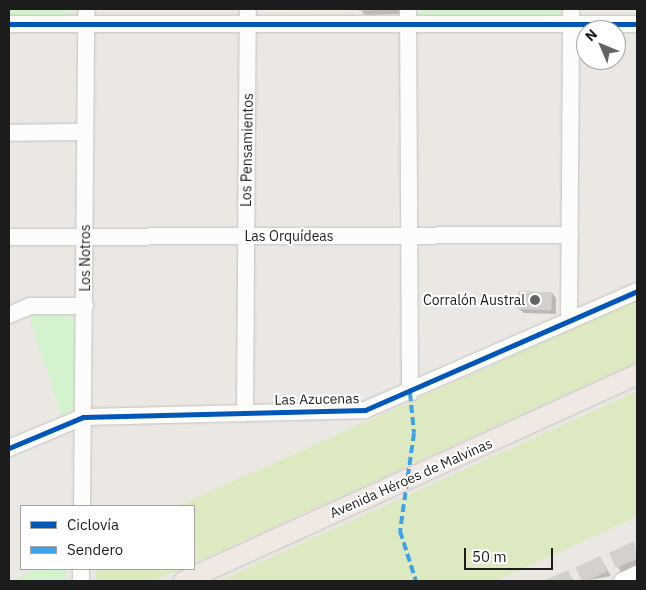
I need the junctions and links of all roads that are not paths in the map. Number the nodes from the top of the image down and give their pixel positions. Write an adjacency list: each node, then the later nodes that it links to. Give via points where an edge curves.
1 (86, 16): 2 (street); 5 (street); 7 (street, Los Notros)
2 (248, 16): 3 (street); 11 (street, Los Pensamientos)
3 (408, 16): 4 (street); 9 (street)
4 (571, 16): 6 (street); 10 (street)
5 (9, 24)
6 (637, 24)
7 (85, 132): 8 (street); 13 (street, Los Notros)
8 (9, 133)
9 (409, 235): 10 (street, Las Orquídeas); 11 (street, Las Orquídeas); 19 (street)
10 (570, 235): 17 (street)
11 (246, 236): 13 (street, Las Orquídeas); 20 (street, Los Pensamientos)
12 (9, 237): 13 (street, Las Orquídeas)
13 (84, 237): 15 (street, Los Notros)
14 (637, 291): 17 (street, Las Azucenas)
15 (85, 306): 16 (street, via 30,306); 21 (street, Los Notros)
16 (9, 315)
17 (569, 321): 19 (street, Las Azucenas)
18 (637, 375): 25 (main road, Avenida Héroes de Malvinas)
19 (410, 393): 20 (street, Las Azucenas, via 365,410)
20 (244, 412): 21 (street, Las Azucenas)
21 (83, 417): 22 (street, Las Azucenas); 23 (street, Los Notros)
22 (9, 448)
23 (82, 505)
24 (637, 574): 26 (street)
25 (184, 581)
26 (622, 581)

